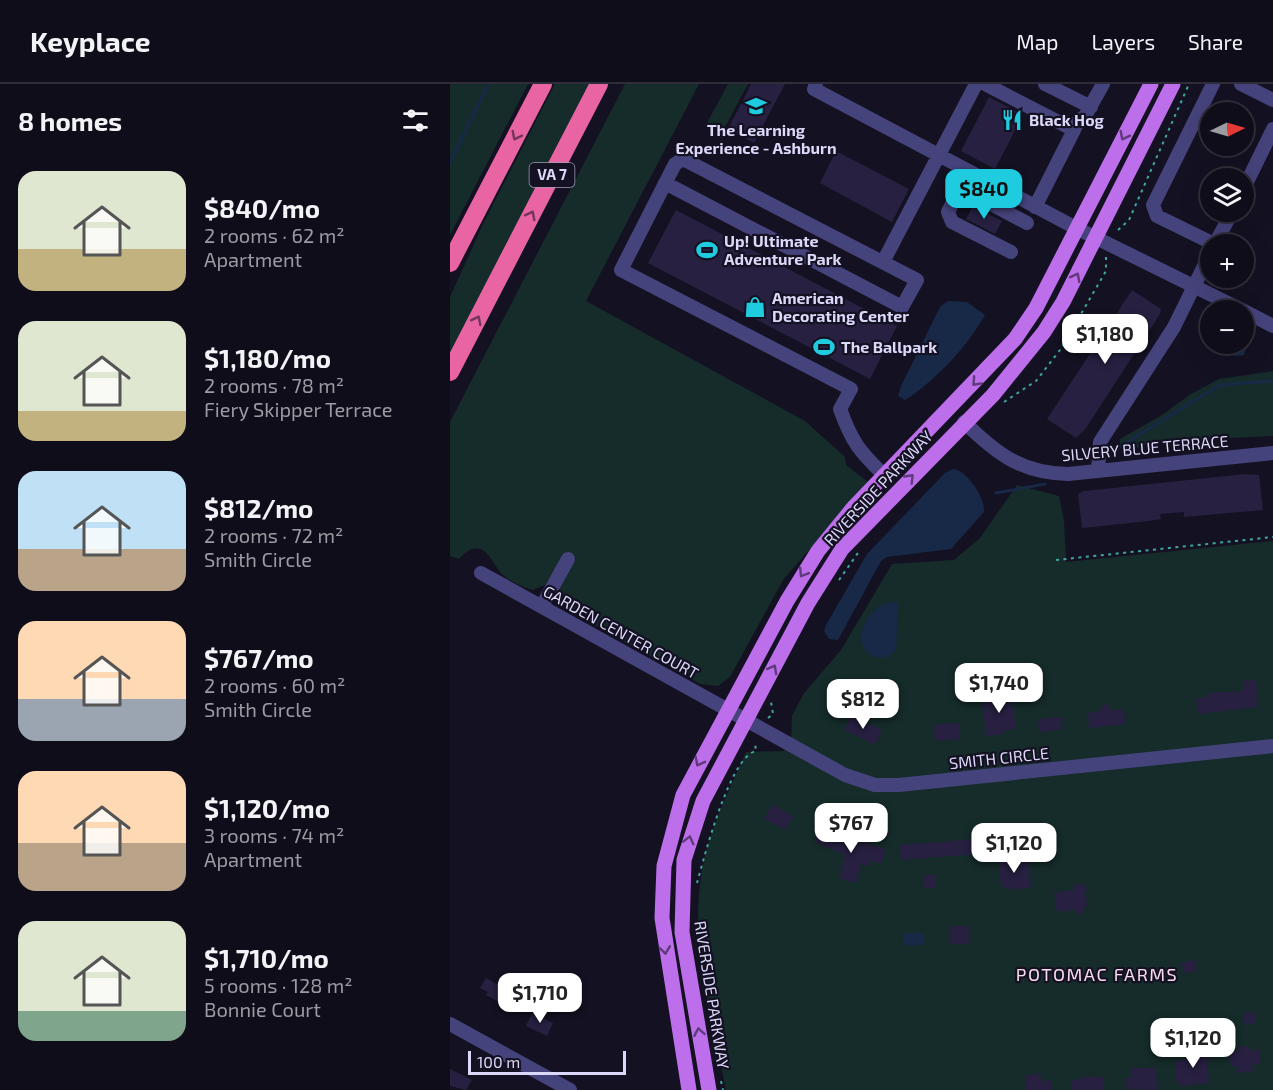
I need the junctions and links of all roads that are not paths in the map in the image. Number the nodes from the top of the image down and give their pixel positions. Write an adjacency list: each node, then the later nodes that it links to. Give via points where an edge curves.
1 (543, 84): 26 (highway, VA 7, one-way to 26)
2 (599, 84): 32 (highway, VA 7, one-way to 2)
3 (816, 84): 16 (street, via 814,89)
4 (976, 84): 16 (street)
5 (985, 84): 15 (street)
6 (1046, 84): 13 (street)
7 (1103, 84): 13 (street)
8 (1151, 84): 21 (main road, RIVERSIDE PARKWAY, one-way to 21)
9 (1173, 84): 23 (main road, RIVERSIDE PARKWAY)
10 (1213, 84): 22 (street, via 1153,205 1157,216)
11 (1242, 84): 12 (street)
12 (1273, 100)
13 (1091, 107): 15 (street)
14 (1273, 129): 17 (street)
15 (1074, 130): 19 (street)
16 (939, 154): 19 (street); 25 (street)
17 (1254, 168)
18 (665, 183): 25 (street, via 675,164 683,159); 25 (street, via 902,307 916,280); 36 (street, via 621,270 851,389 840,409 849,433 858,450)
19 (1035, 207): 21 (street)
20 (1027, 223): 24 (street, via 963,189 957,194 948,212 952,222)
21 (1078, 229): 23 (street); 36 (main road, RIVERSIDE PARKWAY, one-way to 36, via 1015,339)
22 (1200, 237)
23 (1096, 238): 28 (street); 33 (main road, RIVERSIDE PARKWAY, one-way to 23, via 1016,369 1044,333)
24 (1011, 252)
25 (883, 262)
26 (450, 263)
27 (1200, 276): 28 (street)
28 (1195, 287): 29 (street); 35 (street, via 1174,327 1100,441)
29 (1221, 300)
30 (1254, 316): 31 (street)
31 (1273, 326)
32 (450, 372)
33 (964, 422): 35 (street, SILVERY BLUE TERRACE, via 989,447 1035,471); 41 (main road, RIVERSIDE PARKWAY, one-way to 33, via 842,549)
34 (1273, 453): 35 (street, SILVERY BLUE TERRACE)
35 (1098, 471)
36 (884, 475): 40 (main road, RIVERSIDE PARKWAY, one-way to 40, via 813,558)
37 (568, 558): 39 (street)
38 (481, 573): 39 (street, GARDEN CENTER COURT)
39 (542, 606): 40 (street, GARDEN CENTER COURT)
40 (727, 711): 41 (street, GARDEN CENTER COURT); 45 (main road, RIVERSIDE PARKWAY, one-way to 45, via 683,795 664,866 664,945)
41 (745, 720): 42 (street, SMITH CIRCLE, via 860,782 887,786); 46 (main road, RIVERSIDE PARKWAY, one-way to 41, via 682,932 681,884 691,833 703,801)
42 (1273, 746)
43 (450, 1024): 44 (street)
44 (570, 1090)
45 (689, 1090)
46 (710, 1090)

